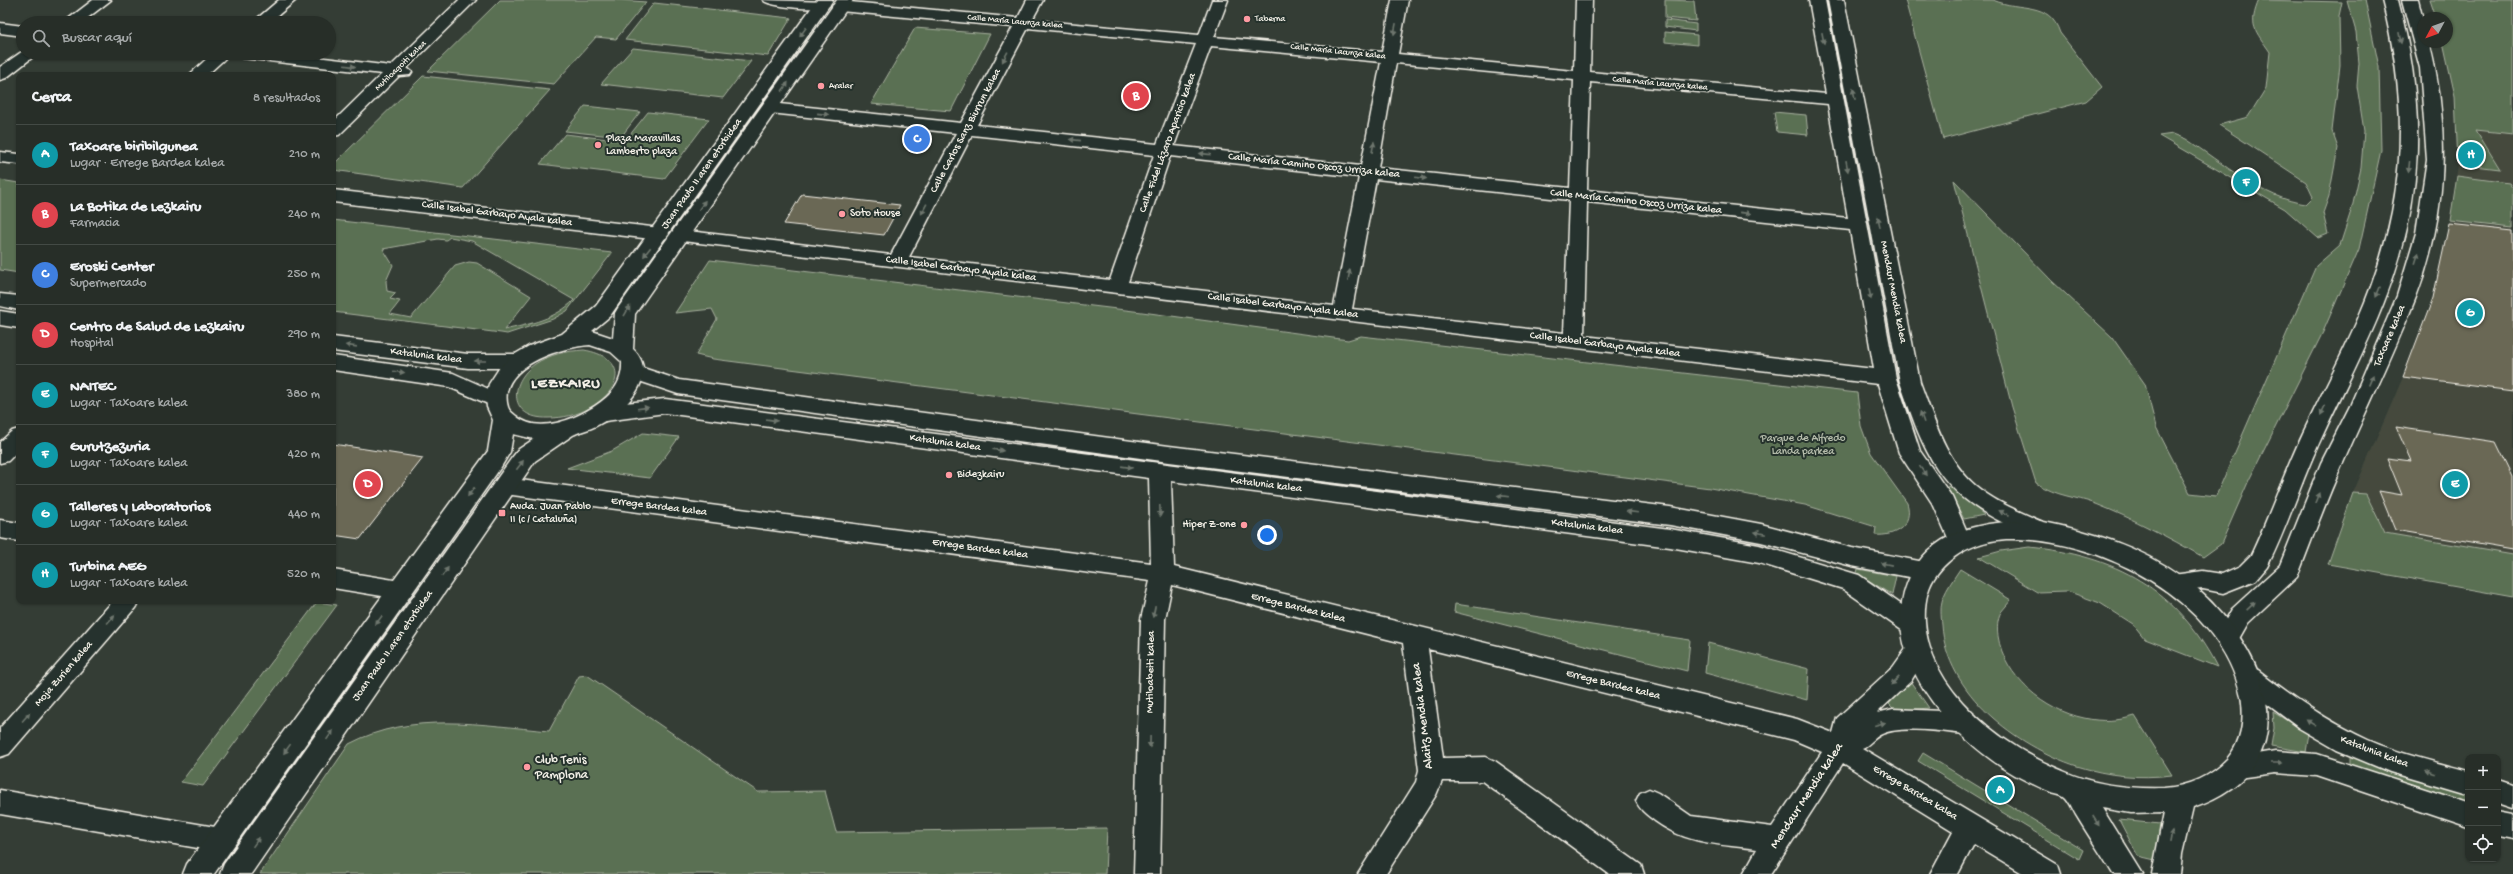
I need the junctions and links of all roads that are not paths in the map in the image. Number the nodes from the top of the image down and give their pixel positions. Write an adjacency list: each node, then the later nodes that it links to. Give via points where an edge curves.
1 (103, 0): 14 (street)
2 (288, 0): 15 (street)
3 (468, 0): 24 (street, Mutiloagoiti kalea)
4 (771, 0): 13 (street, Calle María Lacunza kalea)
5 (1036, 0): 16 (street, Calle Carlos Sanz Biurrun kalea)
6 (1220, 0): 19 (street, Calle Fidel Lázaro Aparicio kalea)
7 (1400, 0): 20 (street, one-way to 20)
8 (1584, 0): 28 (street)
9 (1816, 0): 29 (street, Mendaur Mendia kalea, one-way to 29)
10 (1836, 0): 65 (street, Mendaur Mendia kalea, one-way to 10, via 1967,490 1956,479 1928,434 1910,382)
11 (2390, 0): 71 (street, one-way to 71, via 2409,87 2411,145 2403,207 2383,280 2355,346 2307,446 2259,561 2248,573 2223,584 2203,580)
12 (2410, 0): 76 (street, Taxoare kalea, one-way to 12, via 2240,616 2289,570 2332,462 2360,406 2407,296 2425,234 2436,158 2428,68)
13 (833, 3): 16 (street, Calle María Lacunza kalea); 30 (main road, Joan Paulo II.aren etorbidea, one-way to 13); 40 (main road, Joan Paulo II.aren etorbidea, one-way to 40)
14 (81, 16)
15 (269, 16)
16 (1024, 23): 19 (street, Calle María Lacunza kalea); 32 (street, Calle Carlos Sanz Biurrun kalea, one-way to 32)
17 (0, 28): 18 (street)
18 (16, 30)
19 (1206, 39): 20 (street, Calle María Lacunza kalea); 33 (street, Calle Fidel Lázaro Aparicio kalea)
20 (1390, 58): 28 (street, Calle María Lacunza kalea); 36 (street, one-way to 20)
21 (20, 60): 27 (street)
22 (215, 60): 25 (street)
23 (302, 60): 24 (street, one-way to 24)
24 (396, 71): 26 (street); 31 (street, Mutiloagoiti kalea)
25 (201, 72)
26 (414, 73)
27 (0, 75)
28 (1582, 77): 29 (street, Calle María Lacunza kalea); 38 (street)
29 (1835, 100): 39 (street, Mendaur Mendia kalea, one-way to 39)
30 (770, 108): 32 (street, Calle María Camino Oscoz Urriza kalea, one-way to 32); 41 (main road, Joan Paulo II.aren etorbidea, one-way to 30)
31 (336, 128)
32 (967, 129): 33 (street, Calle María Camino Oscoz Urriza kalea, one-way to 32); 42 (street, Calle Carlos Sanz Biurrun kalea, one-way to 42)
33 (1164, 149): 36 (street, Calle María Camino Oscoz Urriza kalea, one-way to 33); 43 (street, Calle Fidel Lázaro Aparicio kalea)
34 (0, 157): 35 (street)
35 (16, 159)
36 (1369, 172): 38 (street, Calle María Camino Oscoz Urriza kalea, one-way to 38); 46 (street, one-way to 36)
37 (336, 196): 40 (street, Calle Isabel Garbayo Ayala kalea)
38 (1578, 196): 39 (street, Calle María Camino Oscoz Urriza kalea, one-way to 39); 50 (street)
39 (1857, 225): 56 (street, Mendaur Mendia kalea, one-way to 56)
40 (660, 234): 49 (main road, Joan Paulo II.aren etorbidea, one-way to 49, via 603,311)
41 (680, 236): 42 (street, Calle Isabel Garbayo Ayala kalea); 52 (main road, Joan Paulo II.aren etorbidea, one-way to 41, via 625,313)
42 (897, 261): 43 (street, Calle Isabel Garbayo Ayala kalea)
43 (1117, 287): 46 (street, Calle Isabel Garbayo Ayala kalea)
44 (0, 300): 45 (street)
45 (16, 303)
46 (1342, 313): 50 (street, Calle Isabel Garbayo Ayala kalea)
47 (0, 318): 48 (street)
48 (16, 321)
49 (570, 339): 52 (main road, via 591,338 609,341); 53 (main road, via 552,344)
50 (1574, 342): 56 (street, Calle Isabel Garbayo Ayala kalea)
51 (336, 344): 53 (street, Katalunia kalea, one-way to 51, via 468,361)
52 (623, 349): 55 (main road, via 631,359)
53 (519, 361): 57 (main road, via 506,373 498,387)
54 (336, 365): 57 (street, Katalunia kalea, one-way to 57, via 453,380)
55 (634, 372): 58 (main road, via 630,386 620,400); 68 (street, Katalunia kalea, one-way to 55, via 1852,557 1761,533 1670,516 1170,454 678,387)
56 (1886, 378): 67 (street, Mendaur Mendia kalea, one-way to 67, via 1910,453 1944,503)
57 (500, 410): 59 (main road, via 520,429 541,432); 72 (main road, one-way to 72, via 499,452)
58 (605, 413): 59 (main road); 62 (street, Katalunia kalea, one-way to 62, via 665,406)
59 (565, 430): 63 (main road, Joan Paulo II.aren etorbidea, one-way to 59, via 528,455)
60 (16, 440): 61 (street)
61 (0, 455)
62 (1160, 472): 69 (street, Mutiloabeiti kalea, one-way to 69); 74 (street, Katalunia kalea, via 1662,537 1759,554 1851,582)
63 (504, 486): 69 (street, Errege Bardea kalea); 98 (main road, Joan Paulo II.aren etorbidea, one-way to 63)
64 (0, 529): 66 (street)
65 (2039, 530): 67 (main road, via 1996,531); 71 (main road, via 2084,539 2130,557)
66 (16, 532)
67 (1960, 541): 68 (main road, via 1939,554)
68 (1924, 571): 74 (main road, via 1914,594)
69 (1163, 574): 75 (street, Errege Bardea kalea); 99 (street, Mutiloabeiti kalea, one-way to 99, via 1152,619)
70 (336, 579): 72 (street)
71 (2173, 583): 76 (main road, via 2203,608)
72 (400, 590): 95 (main road, one-way to 95)
73 (124, 604): 81 (street, Moja Zurien kalea, one-way to 73)
74 (1911, 624): 77 (main road)
75 (1414, 637): 80 (street, Errege Bardea kalea); 83 (street, Alaitz Mendia kalea)
76 (2228, 637): 78 (main road)
77 (1918, 650): 79 (main road, via 1945,699); 80 (street, Mendaur Mendia kalea, one-way to 80, via 1902,674 1846,726)
78 (2249, 677): 82 (main road, via 2257,710 2253,741); 84 (street, Katalunia kalea, one-way to 78, via 2347,743 2296,714)
79 (1966, 723): 80 (street, Mendaur Mendia kalea, one-way to 79, via 1861,737 1873,725 1893,720); 85 (main road, via 2004,753 2035,772)
80 (1842, 743): 93 (street, Errege Bardea kalea); 96 (street, Mendaur Mendia kalea)
81 (0, 746)
82 (2238, 767): 88 (main road, via 2223,781 2204,791); 91 (street, one-way to 91, via 2275,762 2317,765)
83 (1432, 770): 100 (street, Alaitz Mendia kalea, via 1427,787); 101 (street, via 1486,769)
84 (2465, 782)
85 (2075, 789): 88 (main road, via 2130,800 2156,801); 105 (main road, one-way to 105)
86 (2501, 793): 87 (street)
87 (2513, 797)
88 (2181, 798): 106 (main road, one-way to 88)
89 (1648, 801): 96 (street, via 1680,824 1691,828)
90 (0, 802): 95 (street)
91 (2465, 814)
92 (2501, 825): 94 (street)
93 (1970, 826): 103 (street); 104 (street, Errege Bardea kalea)
94 (2513, 827)
95 (221, 840): 97 (main road)
96 (1778, 840): 102 (street, Mendaur Mendia kalea)
97 (197, 874)
98 (234, 874)
99 (1147, 874)
100 (1371, 874)
101 (1631, 874)
102 (1756, 874)
103 (1943, 874)
104 (2048, 874)
105 (2129, 874)
106 (2166, 874)

